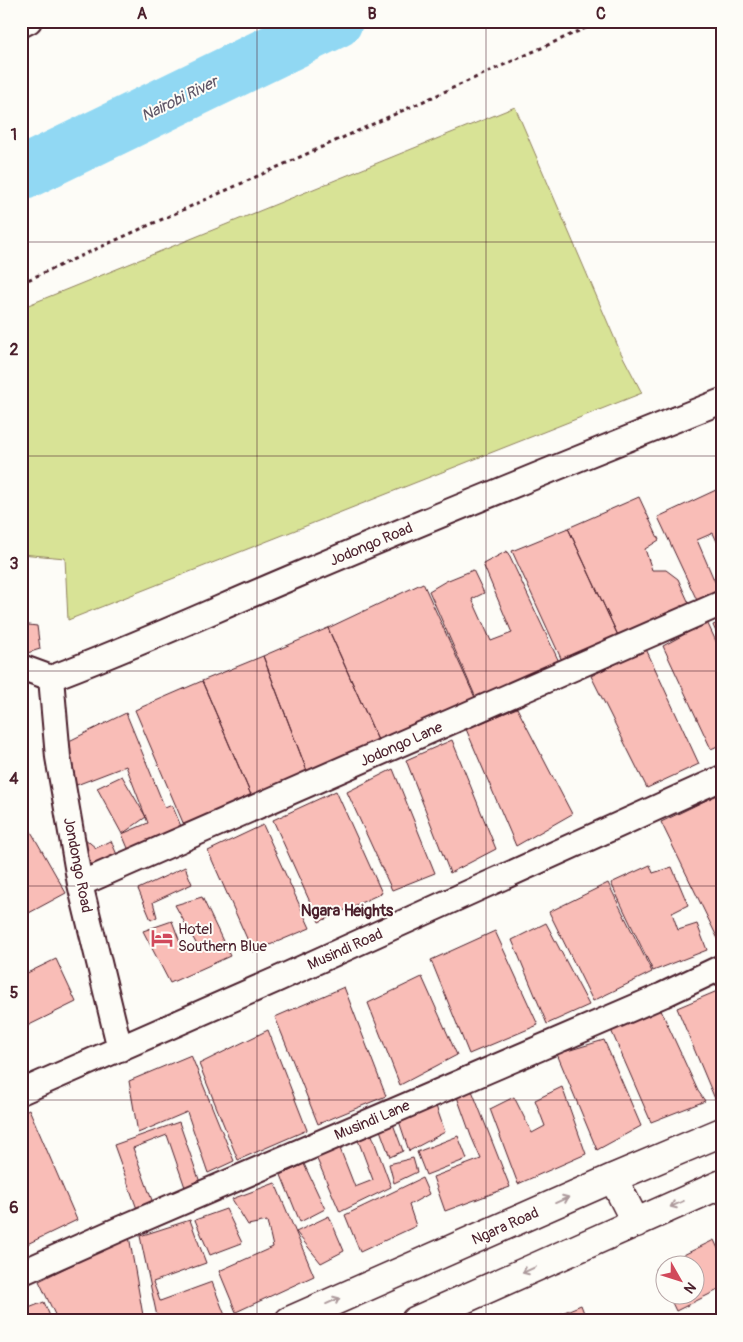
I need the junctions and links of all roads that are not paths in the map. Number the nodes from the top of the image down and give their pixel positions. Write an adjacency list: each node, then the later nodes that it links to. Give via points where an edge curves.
1 (29, 21): 2 (street)
2 (21, 25)
3 (722, 401): 6 (street, Jodongo Road)
4 (722, 603): 8 (street, Jodongo Lane)
5 (21, 667): 6 (street)
6 (51, 678): 8 (street, Jondongo Road, via 58,757)
7 (722, 778): 10 (street, Musindi Road)
8 (80, 884): 10 (street, Jondongo Road)
9 (722, 967): 16 (street, Musindi Lane)
10 (120, 1049): 11 (street, Musindi Road)
11 (21, 1092)
12 (722, 1132): 13 (main road, Ngara Road)
13 (613, 1178): 15 (main road); 17 (main road, Ngara Road, one-way to 13)
14 (722, 1184): 15 (main road, one-way to 15)
15 (636, 1223): 18 (main road, one-way to 18)
16 (21, 1273)
17 (289, 1321)
18 (415, 1321)

